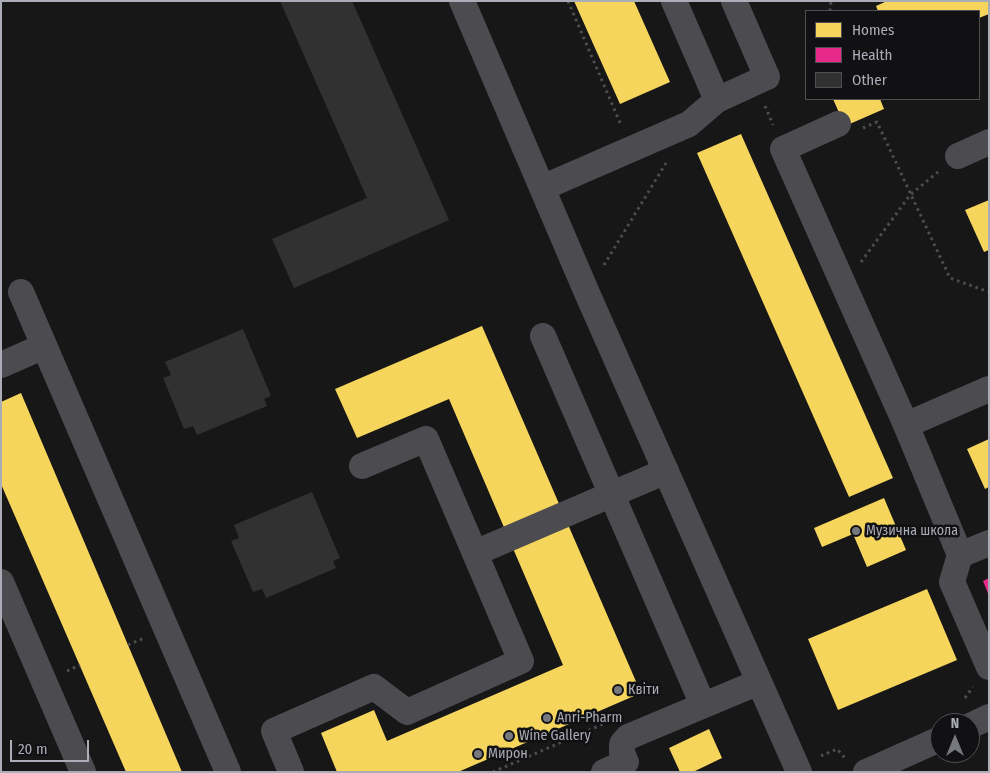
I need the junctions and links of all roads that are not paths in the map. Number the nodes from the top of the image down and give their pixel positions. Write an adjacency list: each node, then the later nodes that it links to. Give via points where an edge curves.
1 (462, 1): 8 (street)
2 (674, 1): 4 (street)
3 (734, 1): 4 (street, via 767,78)
4 (717, 100): 8 (street, via 689,124)
5 (838, 124): 14 (street, via 783,149)
6 (989, 142): 7 (street)
7 (958, 156)
8 (542, 188): 16 (street)
9 (21, 292): 11 (street)
10 (543, 336): 17 (street)
11 (44, 346): 12 (street); 28 (street)
12 (1, 365)
13 (989, 389): 14 (street)
14 (906, 425): 20 (street)
15 (362, 466): 19 (street, via 426,439)
16 (666, 471): 17 (street); 23 (street)
17 (612, 494): 19 (street); 24 (street)
18 (989, 543): 20 (street)
19 (475, 554): 29 (street, via 521,661 407,712 374,687 274,731)
20 (960, 555): 22 (street, via 952,582)
21 (1, 582): 27 (street)
22 (989, 667)
23 (758, 682): 24 (street); 30 (street)
24 (703, 705): 26 (street, via 628,737 622,744)
25 (930, 743): 31 (street)
26 (620, 769)
27 (83, 772)
28 (228, 772)
29 (291, 772)
30 (799, 772)
31 (866, 772)

